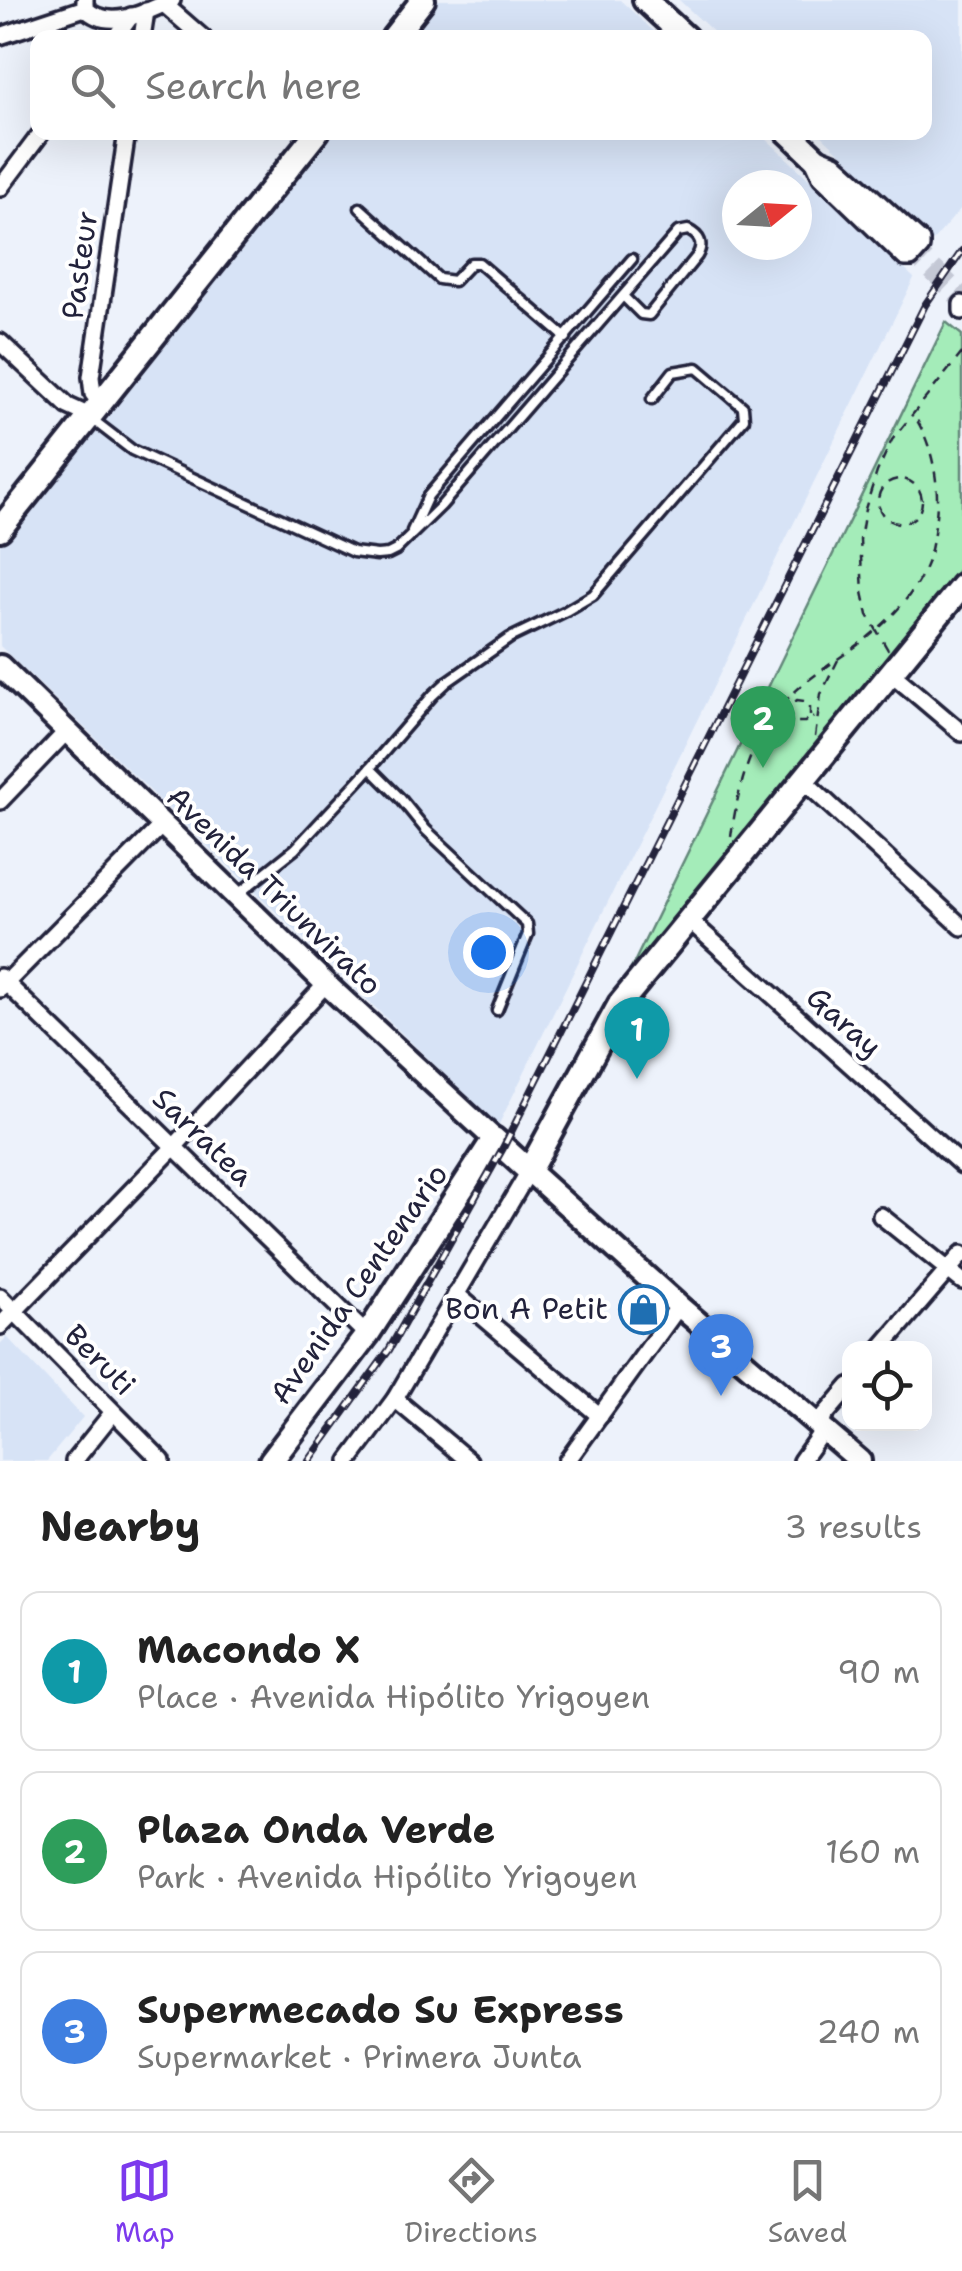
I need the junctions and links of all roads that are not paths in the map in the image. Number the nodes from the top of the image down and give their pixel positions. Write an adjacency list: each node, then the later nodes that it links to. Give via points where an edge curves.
1 (423, 0): 9 (main road)
2 (645, 0): 10 (main road)
3 (168, 2): 5 (street); 8 (street)
4 (85, 4): 5 (street, via 108,20); 11 (street)
5 (138, 13): 6 (street); 7 (street)
6 (122, 30)
7 (141, 30)
8 (195, 30)
9 (399, 30)
10 (677, 30)
11 (0, 36)
12 (36, 140): 17 (street)
13 (127, 140): 25 (street, Pasteur, via 91,378)
14 (310, 140): 25 (main road)
15 (796, 140): 16 (main road)
16 (810, 153): 16 (street, via 821,177 911,258 920,240 835,163); 19 (main road)
17 (0, 188)
18 (360, 208): 22 (lane, via 439,279 454,281 480,263)
19 (909, 247)
20 (632, 259): 22 (lane)
21 (622, 296): 21 (lane, via 649,314 697,256 700,239 678,232); 27 (lane)
22 (566, 338): 27 (lane, via 428,496)
23 (2, 348): 25 (street, via 68,406)
24 (652, 399): 33 (lane, via 673,372 696,368 745,413 592,595 459,672)
25 (95, 409): 26 (main road); 27 (lane, via 132,450 353,552 388,554)
26 (0, 529)
27 (408, 540)
28 (962, 586): 30 (main road)
29 (0, 666): 31 (street, Avenida Triunvirato)
30 (894, 667): 32 (street); 34 (main road)
31 (66, 731): 35 (street); 36 (street, Avenida Triunvirato)
32 (962, 733)
33 (370, 768): 37 (lane, via 295,849); 42 (lane, via 527,924)
34 (811, 771): 38 (main road); 39 (street)
35 (0, 801)
36 (162, 825): 37 (street, Avenida Triunvirato); 40 (street)
37 (237, 896): 41 (street, Avenida Triunvirato)
38 (689, 920): 45 (street, Garay); 46 (main road, via 612,1016)
39 (962, 927)
40 (2, 983): 44 (street, Sarratea)
41 (326, 984): 43 (street, Avenida Triunvirato); 44 (street)
42 (497, 1010)
43 (502, 1147): 46 (main road); 56 (main road, Avenida Centenario)
44 (174, 1148): 54 (street); 56 (street, Sarratea)
45 (962, 1165)
46 (529, 1172): 51 (street); 53 (street)
47 (881, 1216): 49 (street)
48 (962, 1254): 49 (street)
49 (948, 1270): 50 (street); 57 (street)
50 (962, 1282)
51 (456, 1294): 59 (street); 61 (street)
52 (0, 1298): 54 (street, Beruti)
53 (679, 1306): 61 (street); 62 (street)
54 (14, 1311): 55 (street); 60 (street, Beruti)
55 (0, 1326)
56 (367, 1335): 65 (main road, Avenida Centenario)
57 (887, 1341)
58 (842, 1395): 62 (street)
59 (395, 1399): 66 (street); 67 (street)
60 (114, 1412): 63 (street); 64 (street, Beruti)
61 (600, 1416): 68 (street)
62 (820, 1427): 69 (street); 70 (street)
63 (74, 1461)
64 (162, 1461)
65 (271, 1461)
66 (349, 1461)
67 (468, 1461)
68 (567, 1461)
69 (801, 1461)
70 (860, 1461)

